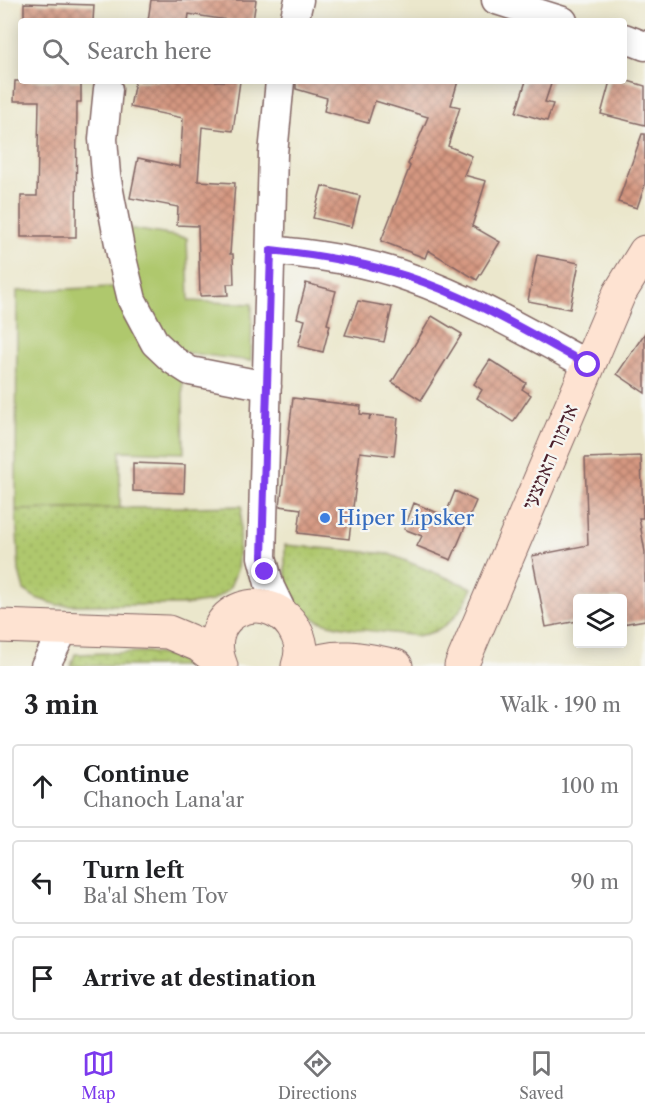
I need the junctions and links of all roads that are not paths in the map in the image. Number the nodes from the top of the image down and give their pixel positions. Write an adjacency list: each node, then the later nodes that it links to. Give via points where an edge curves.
1 (298, 0): 3 (street)
2 (496, 0): 4 (street)
3 (295, 18)
4 (553, 18)
5 (627, 39): 6 (street)
6 (645, 46)
7 (280, 84): 9 (street, via 274,129)
8 (108, 89): 12 (street, via 106,175 116,232 132,300 155,343 190,371)
9 (271, 250): 11 (street, via 328,257 408,277 475,305); 12 (street)
10 (645, 252): 11 (main road, אדמור האמצעי, via 619,294)
11 (588, 365): 25 (main road, אדמור האמצעי)
12 (267, 386): 13 (street)
13 (262, 557): 14 (street, via 254,582); 15 (street, via 270,587)
14 (236, 611): 15 (main road, via 262,606); 18 (main road, via 203,624); 20 (main road, via 225,619 217,633 215,650)
15 (288, 621): 19 (main road); 22 (main road, via 301,647)
16 (0, 626): 17 (main road)
17 (65, 627): 18 (main road); 21 (street)
18 (159, 631): 20 (main road, via 191,641)
19 (350, 657): 23 (main road); 24 (main road)
20 (220, 663)
21 (45, 666)
22 (298, 666)
23 (305, 666)
24 (396, 666)
25 (461, 666)

